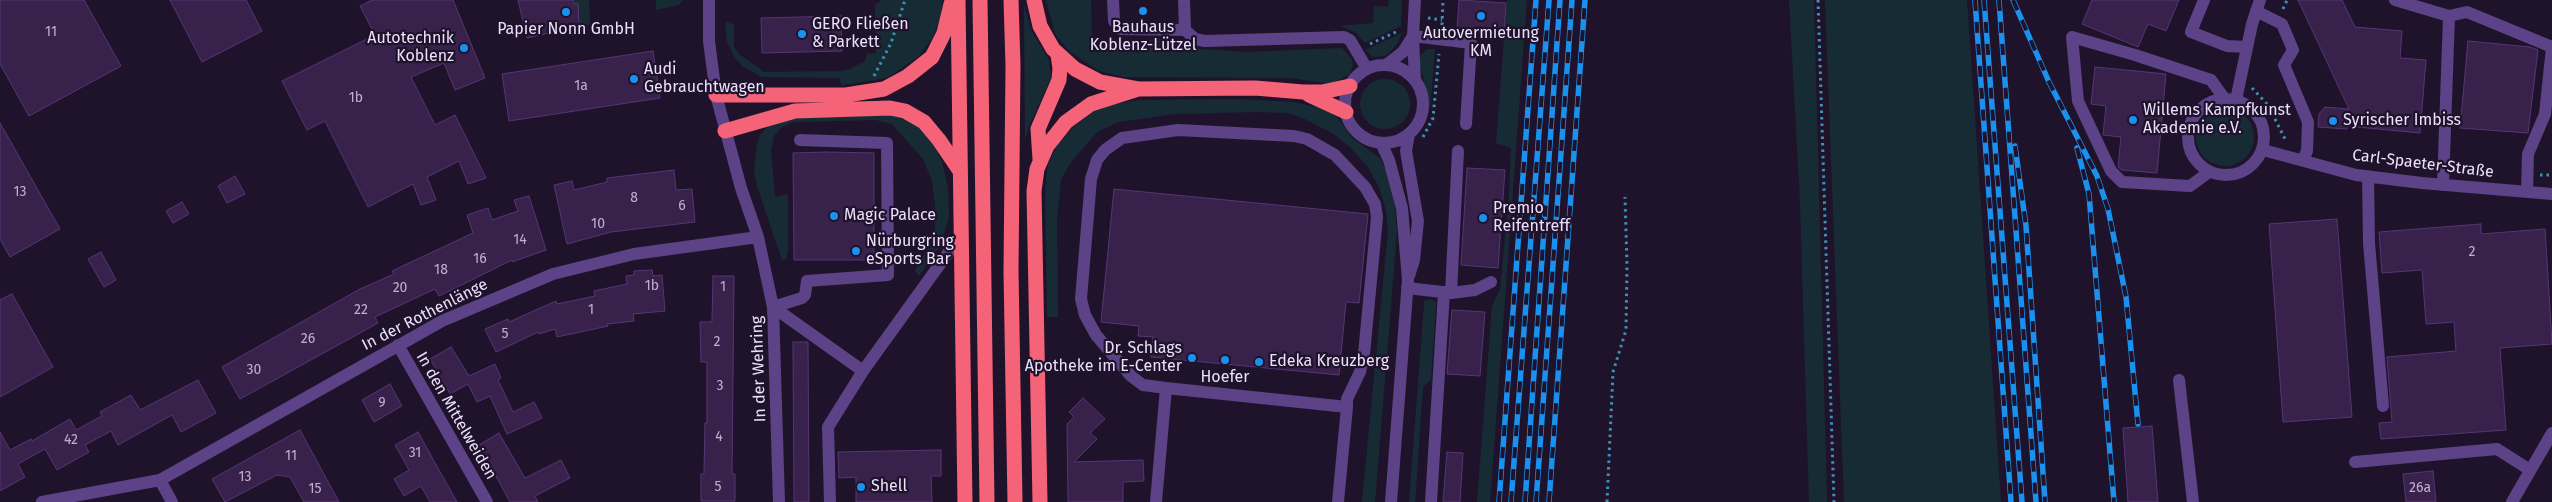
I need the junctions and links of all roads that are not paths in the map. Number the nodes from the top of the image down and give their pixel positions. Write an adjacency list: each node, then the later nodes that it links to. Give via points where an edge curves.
1 (709, 0): 24 (street, In der Wehring, via 709,41)
2 (953, 0): 24 (highway, via 944,33 932,58 898,83 874,92 846,95)
3 (958, 0): 36 (highway)
4 (980, 0): 64 (highway)
5 (1012, 0): 65 (highway, via 1011,271)
6 (1034, 0): 17 (highway, via 1043,35)
7 (1113, 0): 14 (street, via 1114,21 1120,30)
8 (1184, 0): 14 (street)
9 (1415, 0): 15 (street)
10 (2204, 0): 16 (street, via 2191,32 2227,46)
11 (2395, 0): 13 (street)
12 (2258, 6): 16 (street); 34 (street, via 2282,24 2293,50 2284,65 2308,122)
13 (2449, 16): 39 (street); 40 (street, via 2467,12 2552,47 2545,114 2528,154)
14 (1185, 30): 19 (street, via 1205,41 1344,37 1355,48)
15 (1413, 36): 18 (street, via 1403,52); 20 (street); 27 (street, via 1471,43)
16 (2247, 47): 25 (street, via 2239,83)
17 (1058, 55): 22 (highway, via 1091,78); 35 (highway, via 1059,80 1038,129)
18 (1386, 65): 19 (street); 20 (street, via 1399,68)
19 (1367, 69): 21 (street)
20 (1415, 80): 29 (street, via 1423,108 1419,122)
21 (1350, 86): 23 (highway); 26 (street)
22 (1138, 89): 23 (highway, via 1255,88); 35 (highway, via 1100,100 1078,112 1055,133)
23 (1303, 92): 26 (highway)
24 (716, 95): 28 (street, In der Wehring)
25 (2230, 99): 32 (street, via 2251,107 2259,118 2264,136); 37 (street, via 2209,102 2198,110 2188,130 2192,156); 37 (street, via 2211,80 2072,37 2078,100 2111,171 2122,182 2190,186)
26 (1346, 112): 31 (street, via 1358,134)
27 (1466, 124)
28 (725, 131): 36 (highway, via 795,111 890,108 924,122); 43 (street, In der Wehring)
29 (1410, 134): 31 (street, via 1396,142); 45 (street, via 1406,150 1418,221 1414,260)
30 (800, 140): 47 (street, via 887,143 888,275 807,282 802,298)
31 (1381, 143): 45 (street, via 1402,208)
32 (2263, 150): 34 (street, Carl-Spaeter-Straße); 37 (street, via 2252,166 2241,173 2222,176)
33 (1458, 151): 46 (street)
34 (2305, 156): 38 (street, Carl-Spaeter-Straße)
35 (1040, 159): 66 (highway, via 1034,192)
36 (960, 172): 42 (highway)
37 (2209, 172)
38 (2368, 176): 39 (street, Carl-Spaeter-Straße); 52 (street, via 2370,251)
39 (2443, 185): 40 (street, Carl-Spaeter-Straße)
40 (2527, 192): 41 (street, Carl-Spaeter-Straße)
41 (2552, 194)
42 (961, 235): 49 (street); 63 (highway)
43 (758, 237): 47 (street, In der Wehring); 48 (street, In der Rothenlänge, via 634,254 553,274 450,317)
44 (1491, 282): 46 (street, via 1475,290)
45 (1407, 284): 46 (street); 69 (street)
46 (1448, 292): 70 (street)
47 (773, 308): 49 (street); 61 (street, In der Wehring)
48 (398, 345): 57 (street, In der Rothenlänge); 60 (street, In den Mittelweiden)
49 (863, 371): 62 (street, via 828,427)
50 (2179, 380): 71 (street)
51 (1166, 388): 53 (street); 53 (street, via 1143,385 1131,376 1100,341 1082,307 1091,179 1097,160 1113,143 1145,133 1198,130 1294,136 1308,139 1335,155 1365,187 1375,204 1377,217 1364,354); 67 (street)
52 (2383, 406)
53 (1346, 407): 68 (street)
54 (2552, 433): 56 (street)
55 (2356, 462): 56 (street, via 2497,449)
56 (2530, 470): 72 (street)
57 (160, 480): 58 (street, In der Rothenlänge); 59 (street)
58 (42, 502)
59 (172, 502)
60 (487, 502)
61 (779, 502)
62 (830, 502)
63 (965, 502)
64 (987, 502)
65 (1015, 502)
66 (1040, 502)
67 (1156, 502)
68 (1338, 502)
69 (1391, 502)
70 (1431, 502)
71 (2193, 502)
72 (2512, 502)

